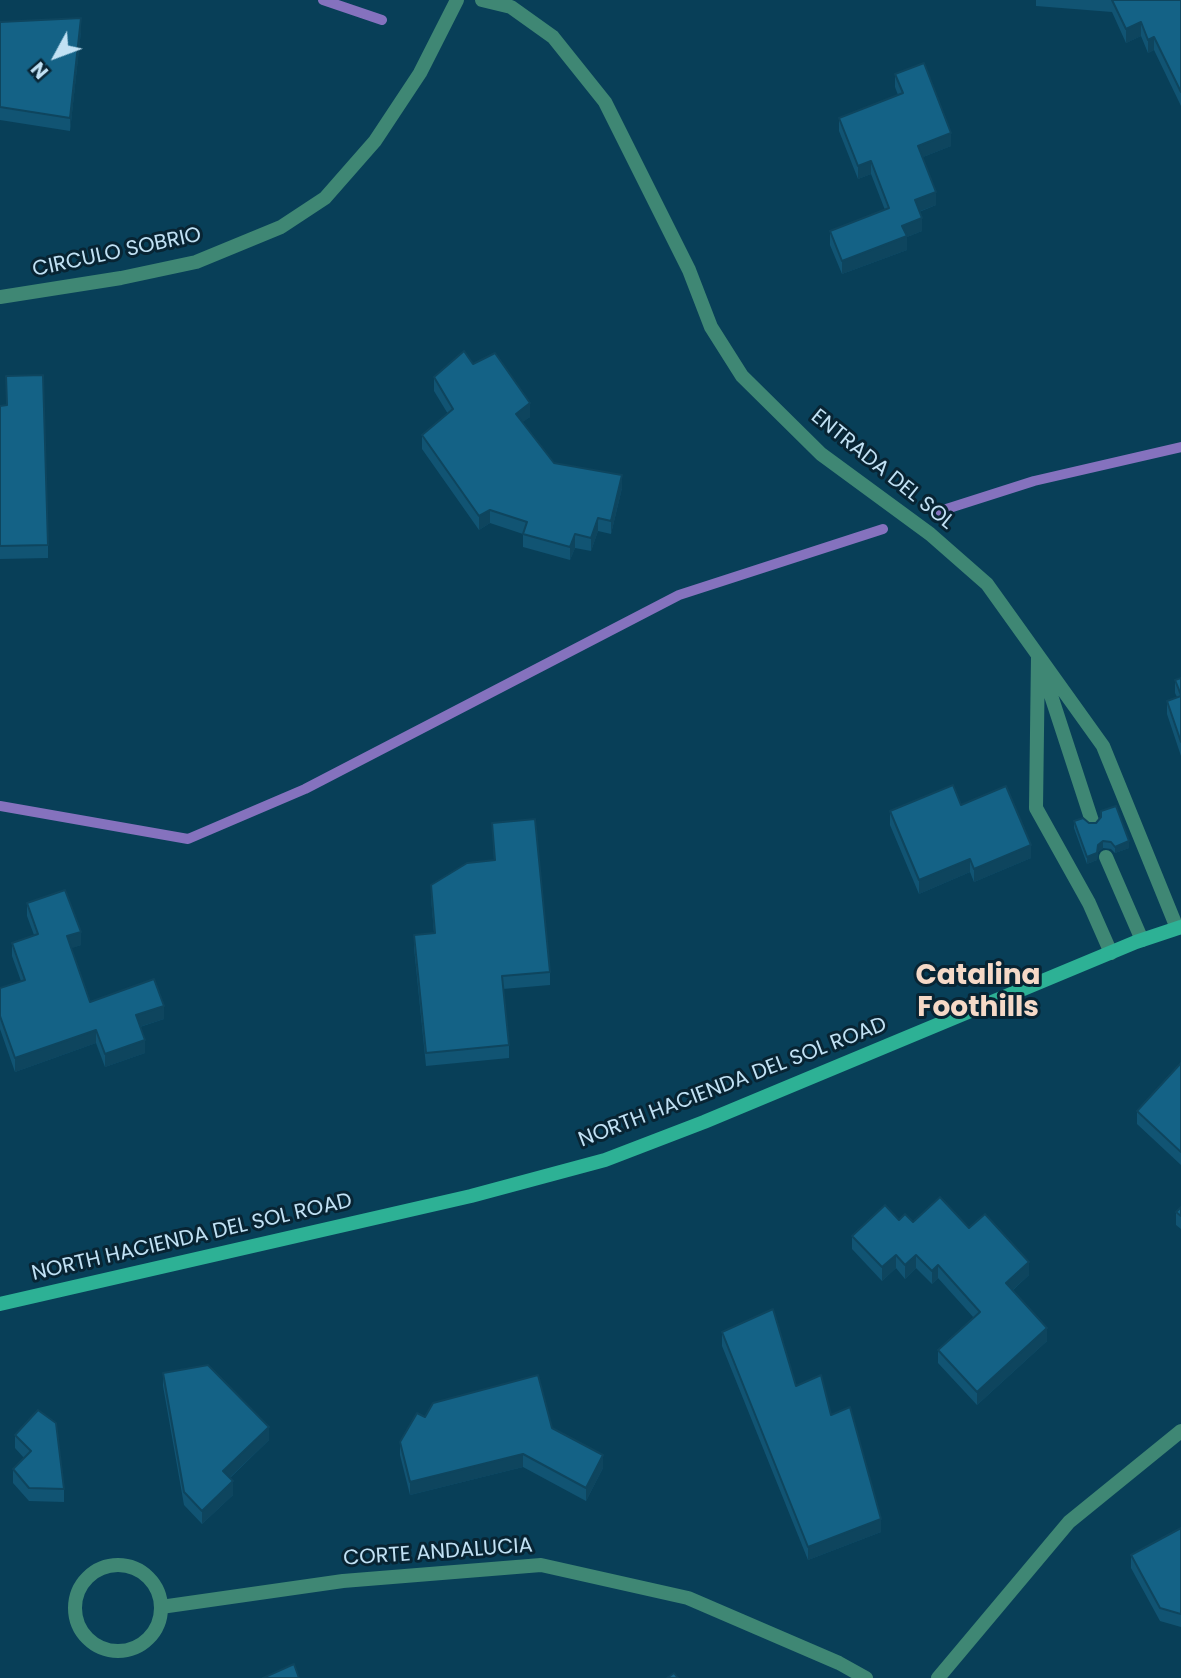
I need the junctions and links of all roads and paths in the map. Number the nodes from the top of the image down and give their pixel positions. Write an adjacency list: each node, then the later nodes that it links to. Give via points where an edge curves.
1 (457, 0): 3 (street, CIRCULO SOBRIO, via 420,73 375,141 325,198 281,228 196,262)
2 (482, 0): 4 (street, ENTRADA DEL SOL, via 511,7 553,37 605,102 690,270 711,327 742,376 821,454 930,534 986,584)
3 (0, 297)
4 (1038, 656): 5 (street); 7 (street, ENTRADA DEL SOL, via 1104,746); 9 (street, via 1036,808)
5 (1092, 821)
6 (1105, 857): 8 (street)
7 (1179, 927): 8 (street, NORTH HACIENDA DEL SOL ROAD)
8 (1142, 940): 9 (street, NORTH HACIENDA DEL SOL ROAD)
9 (1111, 953): 10 (street, NORTH HACIENDA DEL SOL ROAD, via 605,1160 471,1196)
10 (0, 1304)
11 (1181, 1431): 14 (street, via 1069,1522)
12 (162, 1607): 12 (street, via 152,1580 141,1571 113,1565 88,1578 75,1603 76,1617 90,1641 117,1651 143,1644 153,1633); 13 (street, CORTE ANDALUCIA, via 343,1581 541,1565 688,1598)
13 (866, 1678)
14 (938, 1678)

